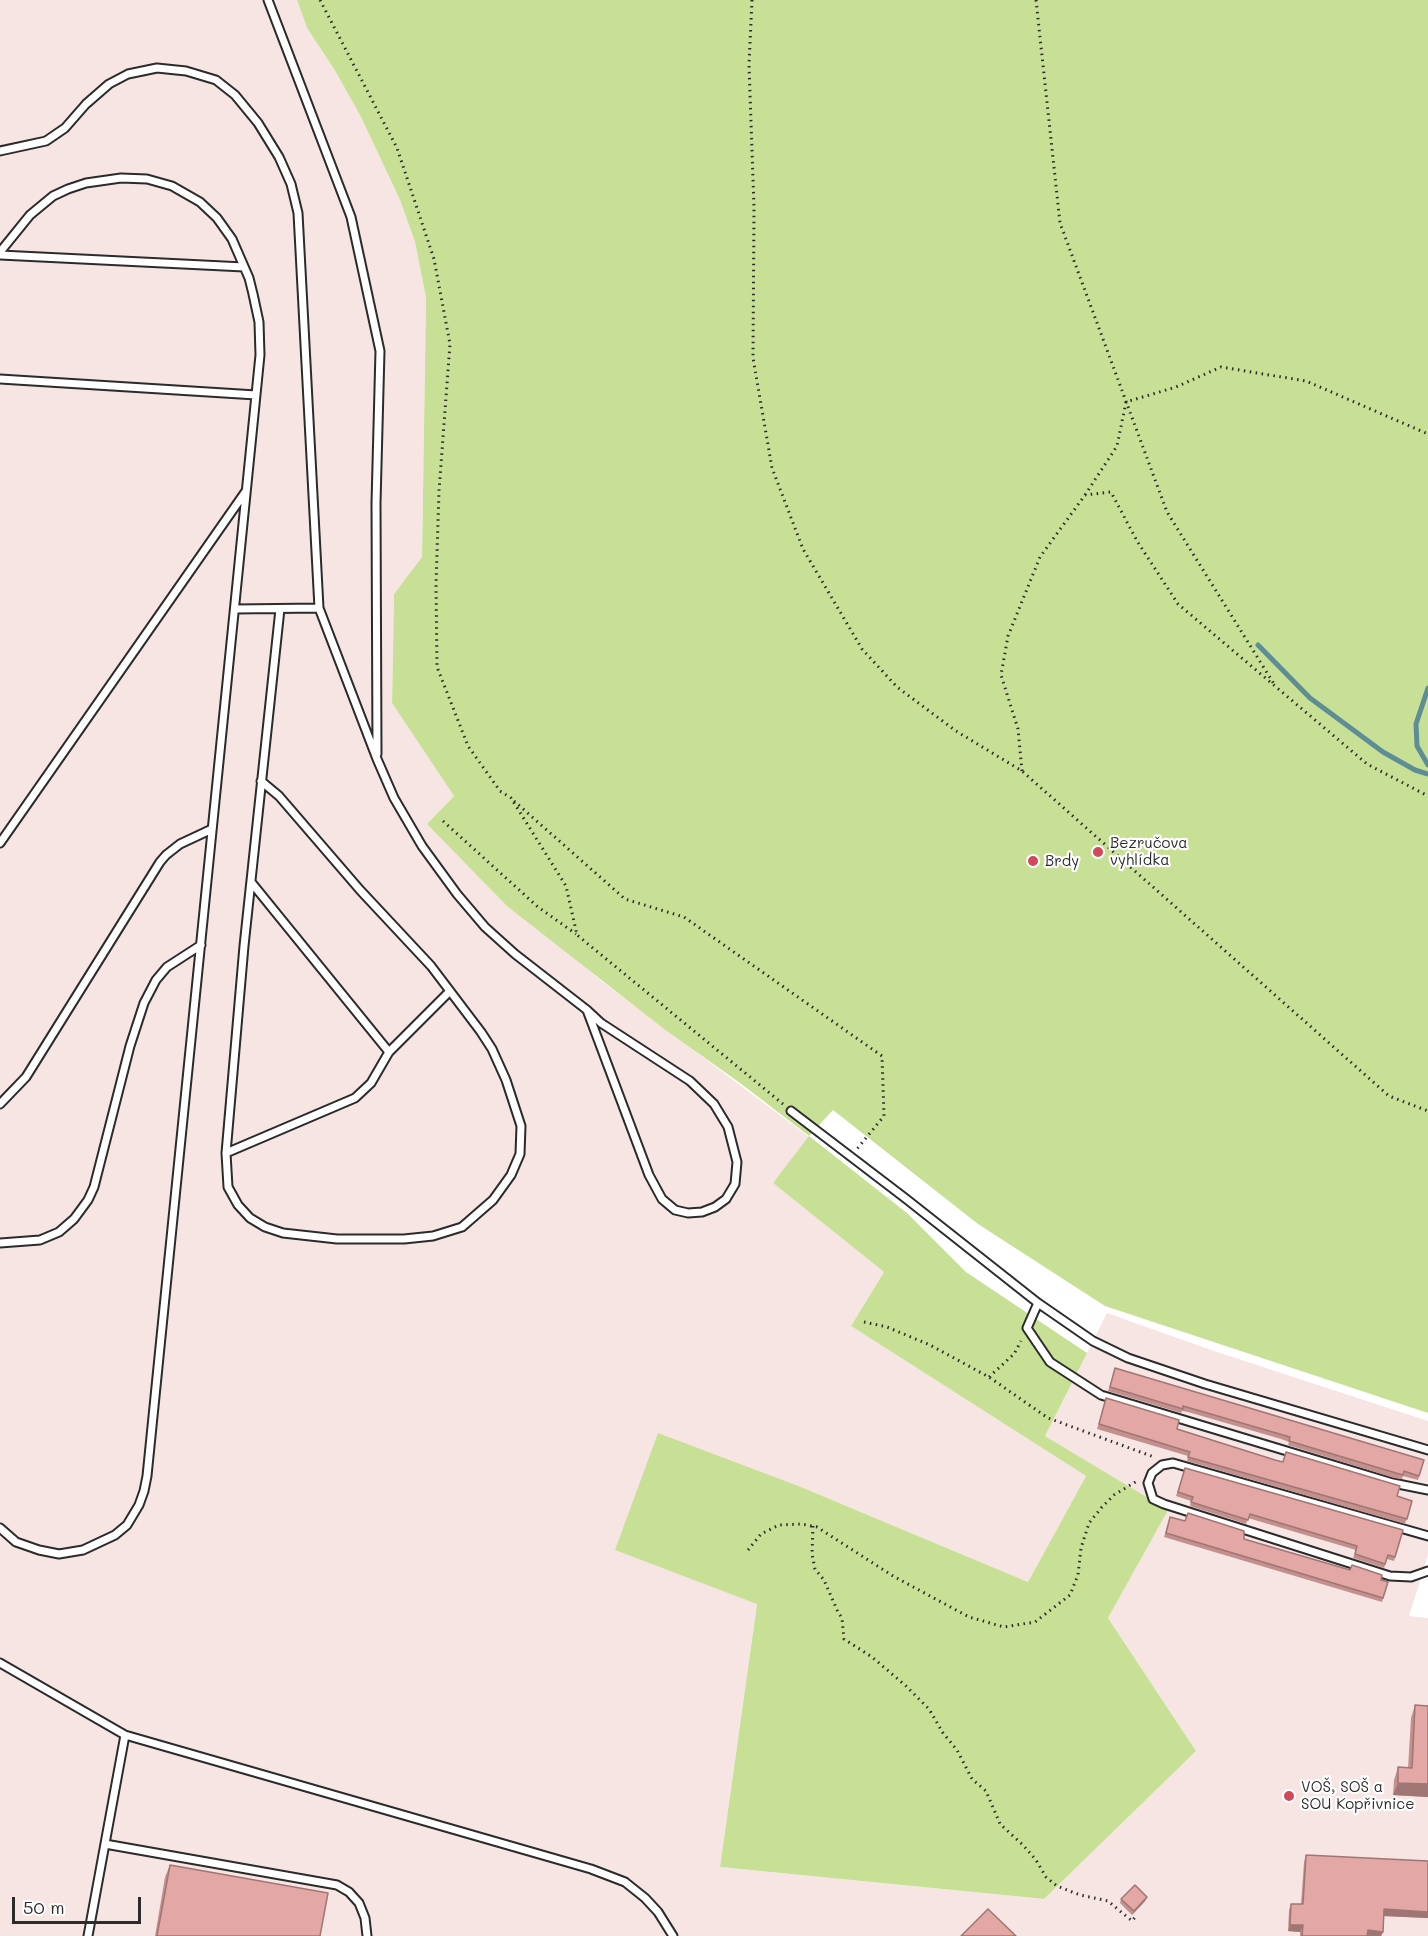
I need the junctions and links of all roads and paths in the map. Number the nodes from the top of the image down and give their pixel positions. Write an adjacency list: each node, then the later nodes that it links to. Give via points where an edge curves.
1 (268, 0): 18 (lane, via 351,217 380,351)
2 (320, 0): 22 (path, via 397,148 434,259 450,344 439,491 437,667 468,746 500,791)
3 (752, 0): 19 (path, via 749,65 754,207 753,358 772,468 803,549 862,650 897,687 956,731)
4 (1036, 0): 10 (path, via 1060,223)
5 (0, 151): 14 (lane, via 52,138 99,91 128,74 149,69 186,71 216,80 235,95 258,123 291,184 298,213)
6 (0, 254): 7 (lane); 7 (lane, via 30,215 53,196 86,183 134,177 162,182 200,202 228,232)
7 (244, 267): 9 (lane, via 259,322)
8 (0, 379): 9 (lane)
9 (256, 394): 12 (lane)
10 (1126, 402): 11 (path, via 1176,387 1221,367 1306,381); 13 (path, via 1117,446); 17 (path, via 1167,512)
11 (1428, 434)
12 (247, 491): 15 (lane); 25 (lane)
13 (1085, 495): 17 (path, via 1111,492 1178,604); 19 (path, via 1040,557 1008,636 1001,675 1018,729)
14 (319, 608): 16 (lane); 18 (lane)
15 (235, 609): 16 (lane); 24 (lane)
16 (280, 609): 20 (lane)
17 (1277, 688): 21 (path, via 1367,764)
18 (377, 759): 30 (lane, via 410,826 457,894 515,954)
19 (1022, 771): 34 (path, via 1389,1096)
20 (261, 781): 26 (lane); 29 (lane, via 279,796)
21 (1428, 796)
22 (511, 798): 27 (path, via 566,886); 36 (path, via 625,899 684,917 882,1056 884,1116)
23 (443, 821): 27 (path, via 538,907)
24 (212, 829): 28 (lane); 32 (lane, via 180,844 160,862 26,1077)
25 (0, 843)
26 (251, 882): 31 (lane); 35 (lane)
27 (578, 935): 33 (path)
28 (201, 945): 37 (lane, via 167,967 144,1003 88,1200 59,1232 40,1240); 47 (lane, via 142,1498 134,1515 115,1535 83,1550 48,1552 24,1545)
29 (450, 991): 31 (lane); 35 (lane, via 492,1049 514,1099 521,1132 520,1154 511,1175 471,1221 445,1234 404,1239 337,1239 277,1231 250,1218 238,1205 228,1187)
30 (586, 1010): 30 (lane, via 690,1081 718,1109 733,1142 737,1172 731,1192 715,1207 688,1213 675,1210 662,1199 649,1175)
31 (389, 1052): 35 (lane, via 371,1083 356,1098)
32 (0, 1104)
33 (791, 1111): 36 (lane)
34 (1428, 1111)
35 (226, 1153)
36 (850, 1156): 38 (lane)
37 (0, 1244)
38 (1038, 1303): 40 (lane); 42 (lane, via 1094,1341 1128,1358)
39 (864, 1322): 41 (path, via 930,1345)
40 (1027, 1328): 41 (path, via 1014,1354); 45 (lane, via 1050,1362 1101,1395 1393,1483)
41 (989, 1377): 43 (path, via 1048,1418)
42 (1428, 1450)
43 (1173, 1464): 44 (lane, via 1162,1465); 48 (lane)
44 (1152, 1473): 46 (path, via 1114,1495 1089,1523 1070,1596 1035,1622 1004,1627 969,1617); 50 (lane, via 1149,1490 1153,1498 1164,1504 1390,1576)
45 (1428, 1490)
46 (813, 1526): 49 (path, via 779,1526 761,1534); 54 (path, via 814,1569 824,1580 842,1618 844,1639 872,1657 929,1709 972,1779 986,1791 1000,1824 1023,1845 1046,1877 1080,1895 1108,1901 1132,1921)
47 (0, 1528)
48 (1428, 1536)
49 (748, 1550)
50 (1428, 1571)
51 (0, 1663): 52 (lane)
52 (125, 1735): 53 (lane); 57 (lane, via 591,1869 624,1882 645,1898)
53 (105, 1844): 55 (lane); 56 (lane, via 337,1885 359,1903)
54 (1136, 1916)
55 (88, 1936)
56 (367, 1936)
57 (673, 1936)

